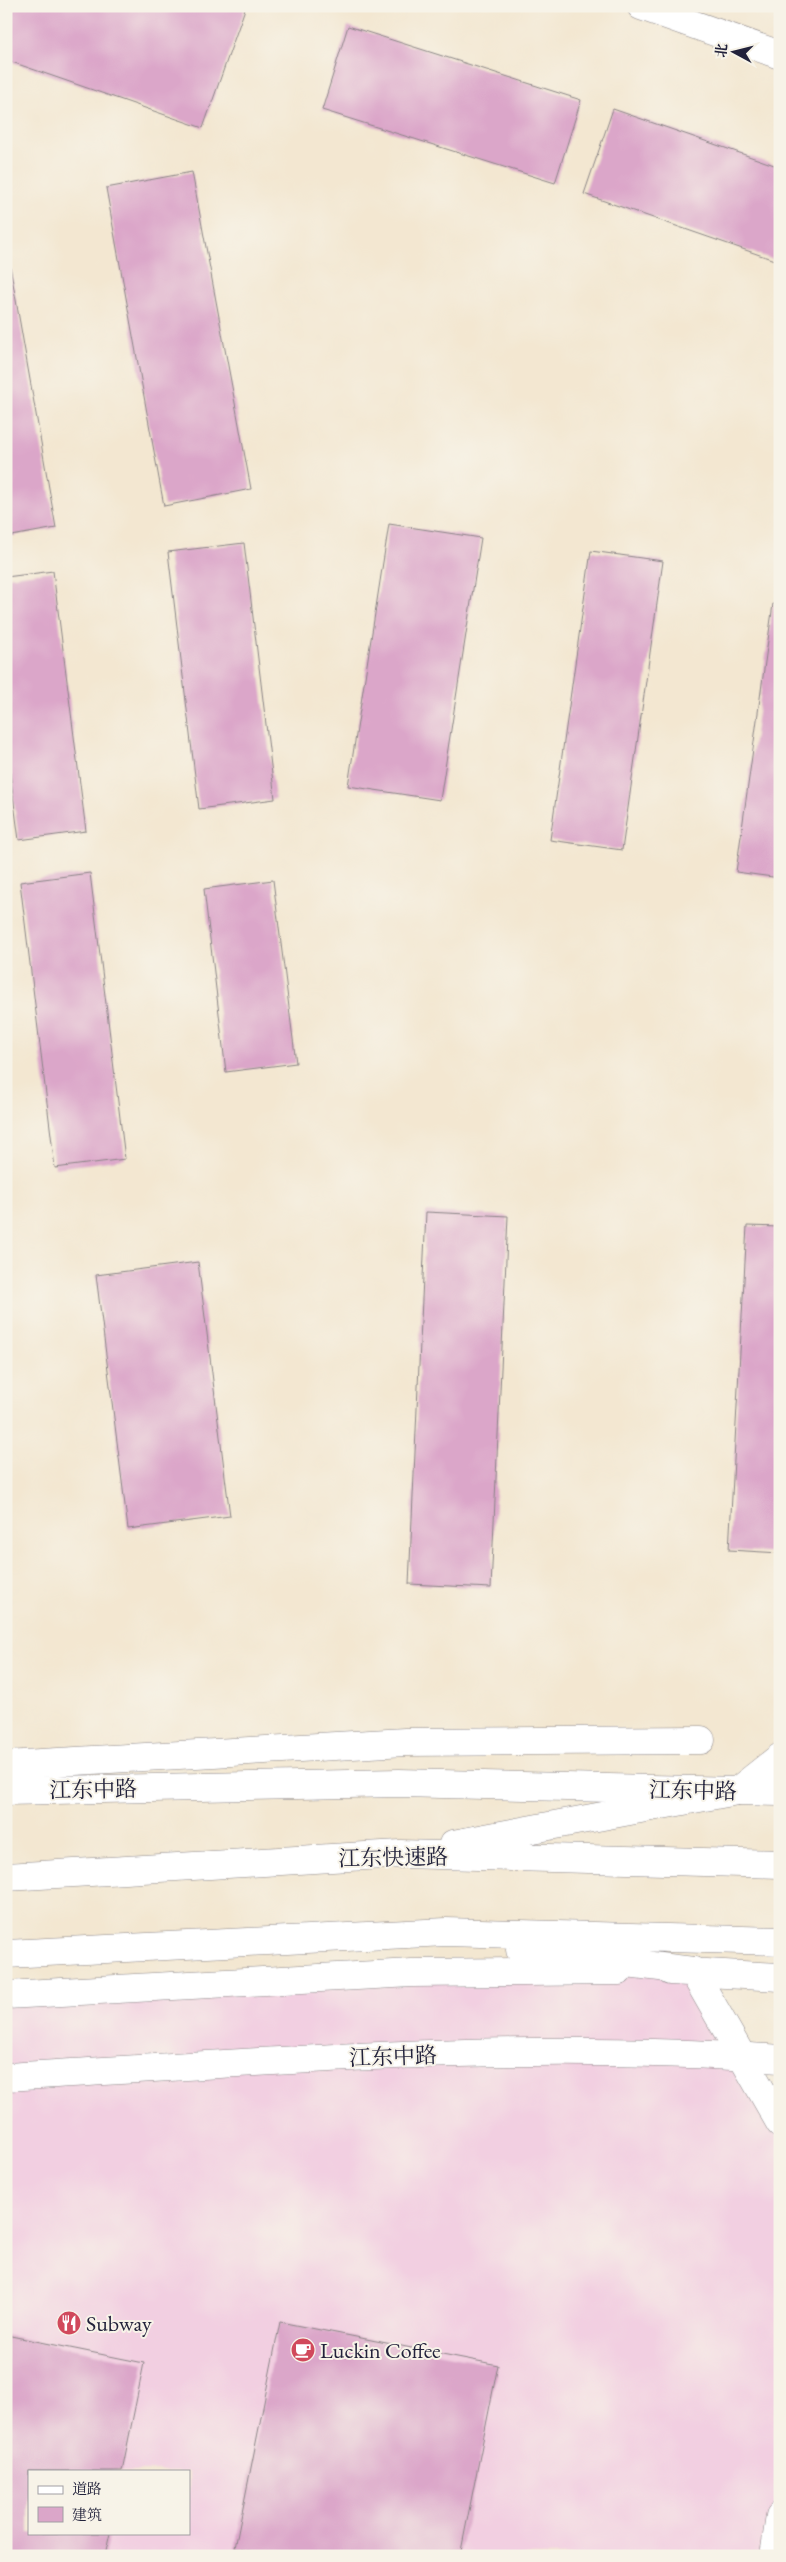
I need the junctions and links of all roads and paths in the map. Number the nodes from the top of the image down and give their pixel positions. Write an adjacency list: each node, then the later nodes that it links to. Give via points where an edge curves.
1 (641, 6): 2 (main road)
2 (780, 55)
3 (701, 1740): 5 (main road, 江东中路, via 405,1742)
4 (780, 1757): 7 (main road)
5 (6, 1765)
6 (6, 1791): 7 (main road, 江东中路, via 399,1783)
7 (736, 1791): 8 (main road, 江东中路); 9 (main road)
8 (780, 1792)
9 (400, 1854): 10 (main road, 江东快速路); 11 (main road, 江东快速路)
10 (780, 1864)
11 (6, 1877)
12 (394, 1935): 13 (main road, via 446,1932); 14 (main road); 15 (main road)
13 (780, 1941)
14 (6, 1954)
15 (693, 1971): 16 (main road); 17 (main road, via 412,1972); 18 (main road)
16 (780, 1977)
17 (6, 1995)
18 (742, 2056): 19 (main road, 江东中路); 20 (main road, 江东中路, via 690,2052 414,2054); 21 (main road)
19 (780, 2059)
20 (6, 2077)
21 (780, 2123)
22 (780, 2516): 23 (main road)
23 (774, 2556)

